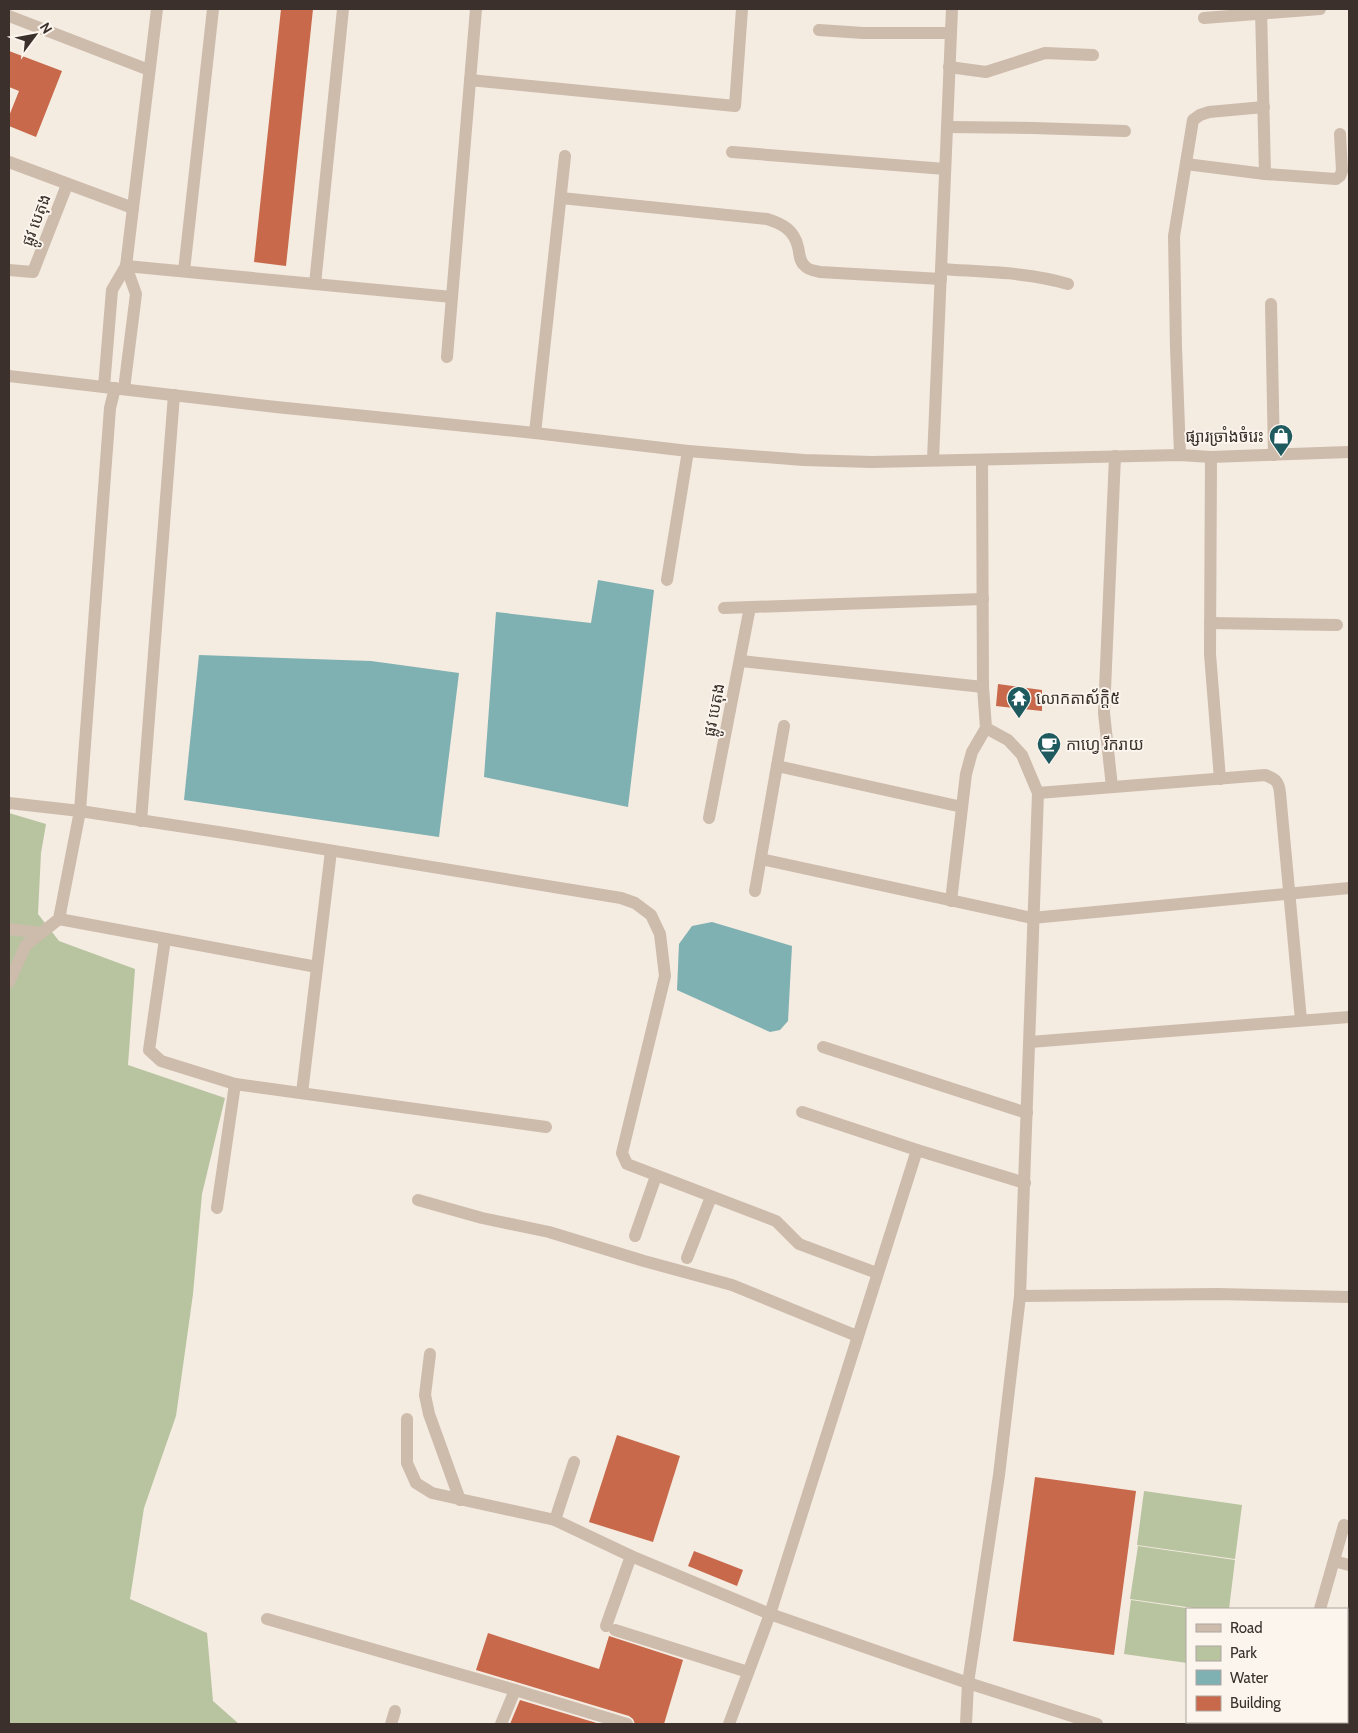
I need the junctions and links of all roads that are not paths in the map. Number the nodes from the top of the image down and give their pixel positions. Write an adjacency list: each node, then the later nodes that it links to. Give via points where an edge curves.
1 (157, 9): 15 (street)
2 (213, 9): 32 (street)
3 (343, 9): 34 (street)
4 (476, 9): 16 (street)
5 (742, 9): 16 (street, via 735,106)
6 (952, 9): 12 (street)
7 (1320, 9): 8 (street)
8 (1262, 11): 10 (street); 17 (street)
9 (9, 16): 15 (street)
10 (1204, 18)
11 (820, 30): 12 (street)
12 (950, 33): 14 (street)
13 (1094, 55): 14 (street, via 1045,53 986,72)
14 (949, 67): 18 (street)
15 (149, 70): 29 (street)
16 (470, 80): 36 (street)
17 (1264, 107): 24 (street, via 1200,114 1193,120); 26 (street)
18 (947, 127): 19 (street); 25 (street)
19 (1125, 131)
20 (1340, 134): 26 (street, via 1342,171 1336,179)
21 (732, 152): 25 (street)
22 (565, 156): 28 (street)
23 (9, 162): 27 (street)
24 (1186, 164): 26 (street); 45 (street, via 1174,236)
25 (945, 170): 33 (street)
26 (1265, 174)
27 (67, 185): 29 (street); 31 (street, ផ្លូវ បេតុង, via 33,272)
28 (561, 198): 33 (street, via 767,219 792,232 800,260 806,268 820,272); 42 (street)
29 (133, 208): 30 (street)
30 (126, 266): 32 (street); 40 (street, via 112,290); 40 (street, via 136,294)
31 (9, 270)
32 (184, 271): 34 (street)
33 (941, 274): 35 (street, via 1030,276); 49 (street)
34 (315, 284): 36 (street)
35 (1068, 284)
36 (452, 297): 38 (street)
37 (1271, 304): 46 (street)
38 (447, 357)
39 (9, 376): 40 (street)
40 (114, 388): 41 (street); 67 (street)
41 (174, 395): 42 (street); 69 (street)
42 (535, 433): 43 (street)
43 (688, 451): 49 (street, via 814,460); 51 (street)
44 (1349, 452): 46 (street)
45 (1180, 455): 47 (street); 48 (street)
46 (1274, 455): 48 (street)
47 (1115, 456): 50 (street); 63 (street, via 1104,713)
48 (1211, 458): 55 (street)
49 (933, 460): 50 (street)
50 (982, 460): 52 (street)
51 (667, 580)
52 (982, 599): 53 (street); 58 (street)
53 (750, 607): 54 (street); 57 (street, ផ្លូវ បេតុង)
54 (724, 608)
55 (1210, 623): 56 (street); 62 (street)
56 (1337, 625)
57 (741, 661): 58 (street); 68 (street, ផ្លូវ បេតុង)
58 (983, 687): 60 (street)
59 (784, 726): 61 (street)
60 (986, 728): 64 (street, via 1008,740 1022,755); 66 (street, via 972,752)
61 (777, 766): 66 (street); 71 (street)
62 (1220, 779): 63 (street); 74 (street, via 1265,775 1275,778 1279,784)
63 (1112, 787): 64 (street)
64 (1038, 793): 76 (street)
65 (9, 803): 67 (street)
66 (962, 807): 75 (street)
67 (80, 811): 69 (street); 77 (street)
68 (709, 818)
69 (141, 821): 70 (street)
70 (331, 850): 81 (street); 93 (street, via 621,898 635,903 651,915 660,934 664,976 622,1153 627,1164)
71 (761, 859): 73 (street); 75 (street)
72 (1349, 888): 74 (street)
73 (755, 891)
74 (1290, 894): 76 (street); 84 (street)
75 (951, 901): 76 (street)
76 (1032, 918): 85 (street)
77 (59, 919): 79 (street); 80 (street)
78 (9, 929): 79 (street)
79 (41, 933): 82 (street, via 26,945)
80 (165, 939): 81 (street); 87 (street, via 149,1050 161,1061)
81 (317, 967): 88 (street)
82 (9, 982)
83 (1349, 1017): 84 (street)
84 (1301, 1020): 85 (street)
85 (1030, 1042): 90 (street)
86 (823, 1047): 90 (street)
87 (235, 1084): 88 (street); 97 (street)
88 (302, 1093): 91 (street)
89 (802, 1112): 92 (street)
90 (1027, 1113): 94 (street)
91 (546, 1127)
92 (917, 1150): 94 (street); 100 (street)
93 (656, 1176): 95 (street); 98 (street)
94 (1025, 1182): 101 (street)
95 (711, 1196): 99 (street); 100 (street, via 776,1221 799,1244)
96 (418, 1200): 103 (street, via 549,1232 732,1285)
97 (217, 1208)
98 (635, 1236)
99 (687, 1258)
100 (877, 1273): 103 (street)
101 (1020, 1296): 102 (street, via 1217,1294); 117 (street, via 999,1475)
102 (1349, 1297)
103 (857, 1336): 114 (street)
104 (430, 1354): 107 (street, via 425,1396 428,1414)
105 (407, 1419): 107 (street, via 407,1463 416,1483 432,1493)
106 (574, 1462): 108 (street)
107 (460, 1500): 108 (street)
108 (555, 1520): 110 (street)
109 (1344, 1524): 111 (street)
110 (631, 1556): 114 (street); 116 (street, via 611,1628)
111 (1334, 1561): 112 (street); 113 (street)
112 (1349, 1565)
113 (1320, 1608)
114 (770, 1614): 116 (street); 117 (street)
115 (266, 1619): 118 (street)
116 (748, 1672): 123 (street)
117 (968, 1683): 124 (street); 125 (street)
118 (516, 1690): 121 (street); 122 (street)
119 (395, 1711): 120 (street)
120 (391, 1724)
121 (501, 1724)
122 (627, 1724)
123 (729, 1724)
124 (966, 1724)
125 (1096, 1724)

